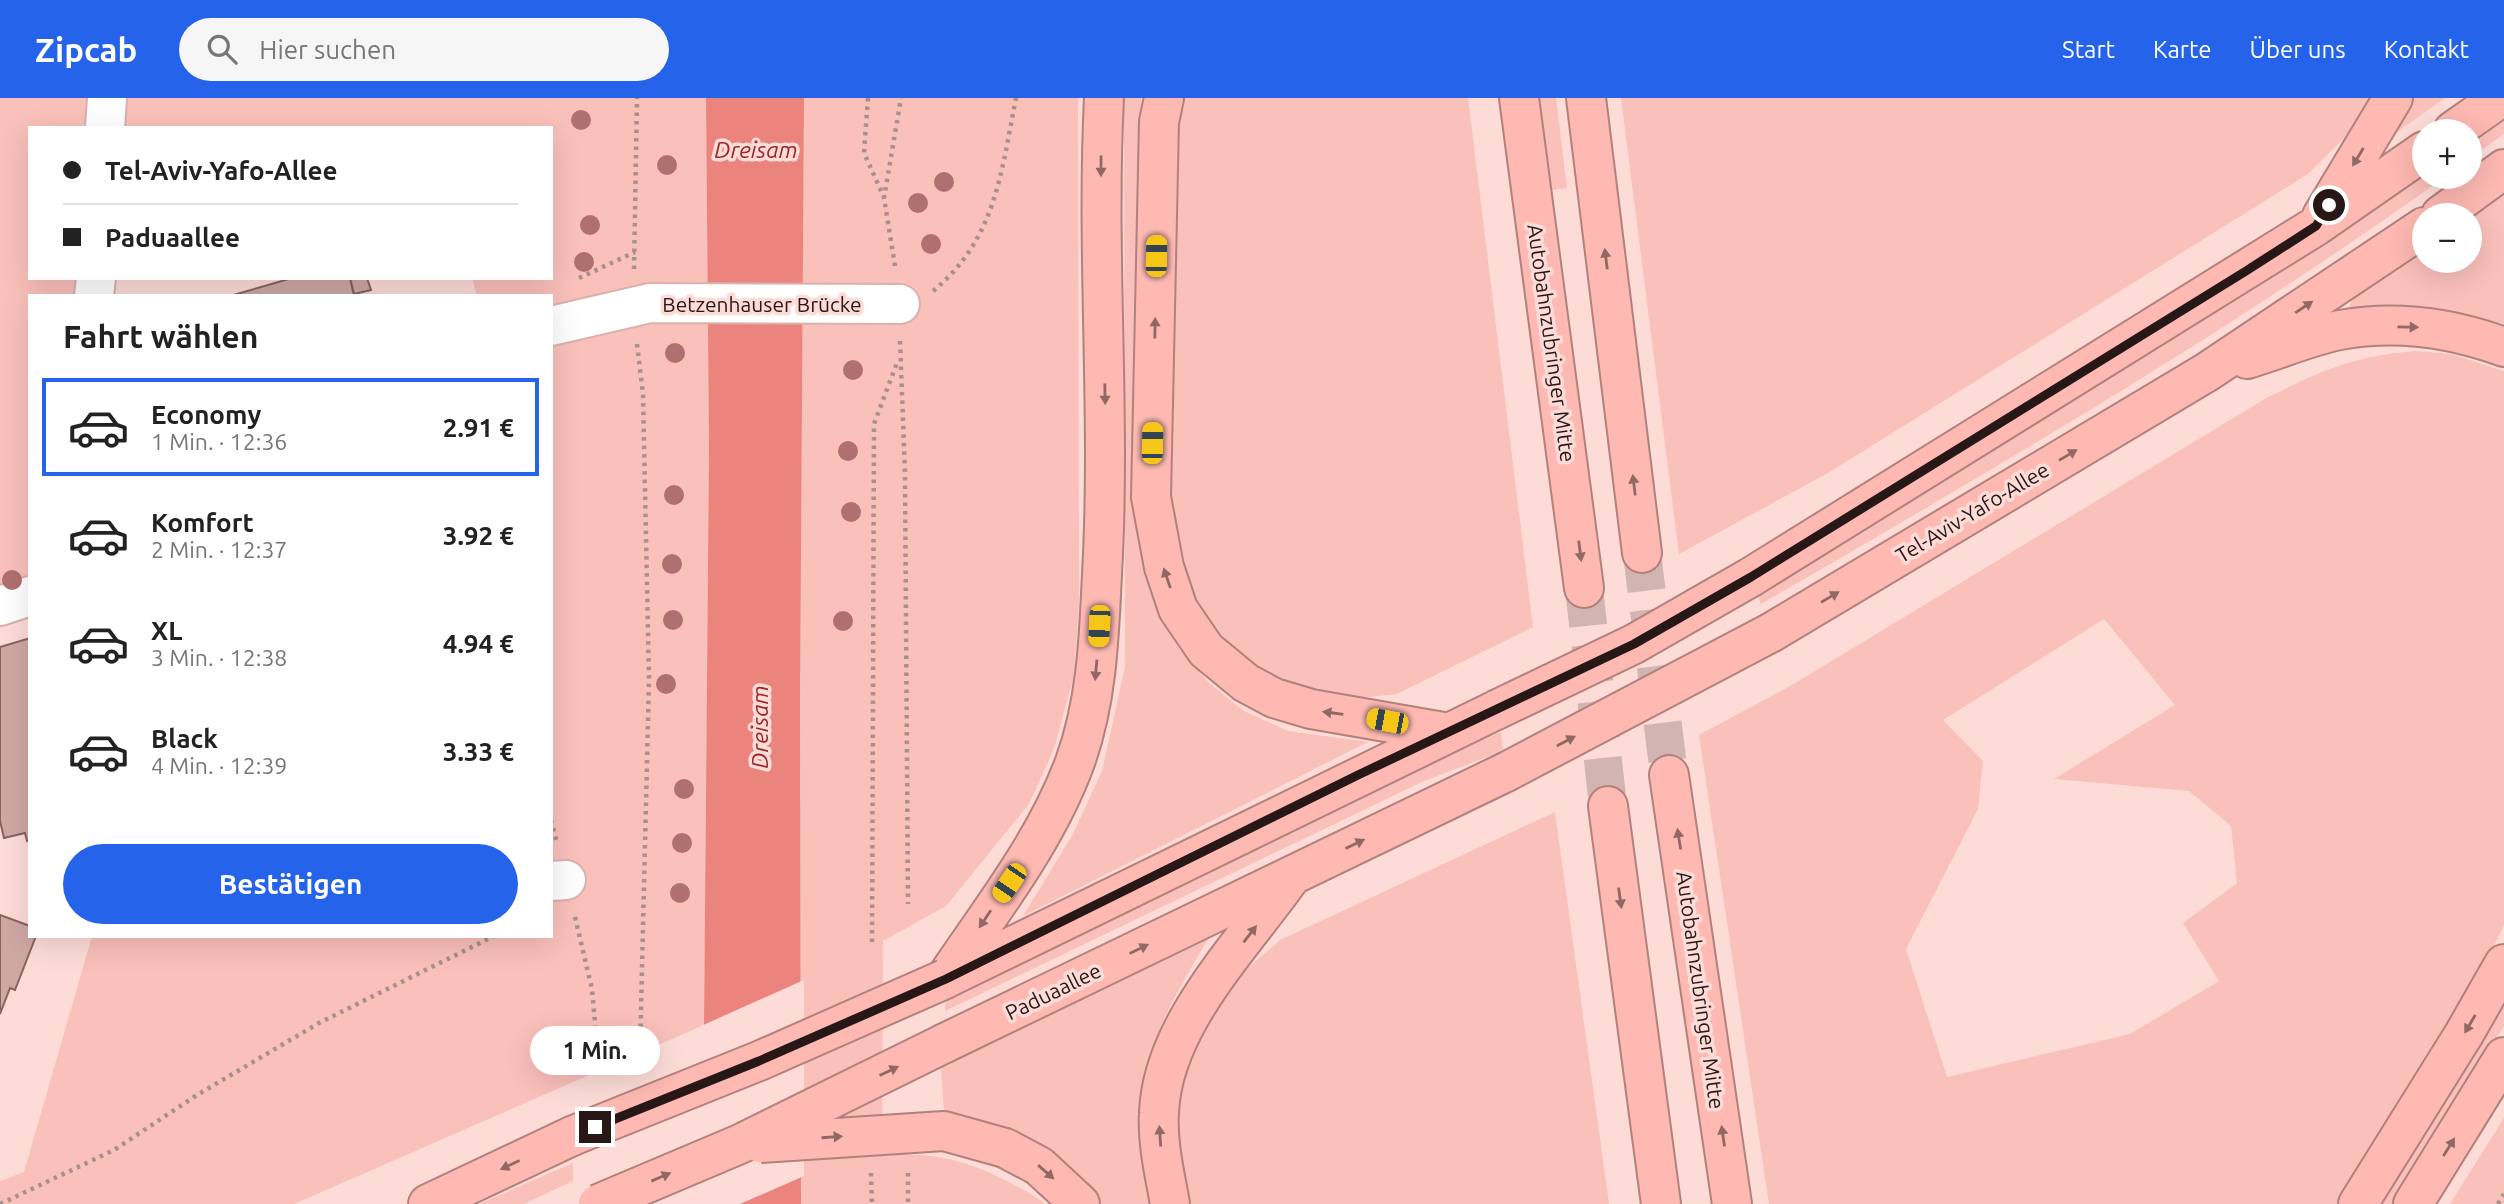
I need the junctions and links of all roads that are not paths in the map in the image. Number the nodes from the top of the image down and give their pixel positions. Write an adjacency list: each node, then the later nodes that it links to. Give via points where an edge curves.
1 (107, 98): 10 (street)
2 (1104, 98): 31 (highway, one-way to 31, via 1106,497 1096,678 1075,761 1044,831)
3 (1164, 98): 25 (highway, one-way to 3, via 1311,709 1274,698 1206,650 1178,608 1164,567 1151,497 1159,122)
4 (1502, 98): 11 (highway)
5 (1519, 98): 11 (highway, Autobahnzubringer Mitte)
6 (1586, 98): 21 (highway, one-way to 6)
7 (2393, 98): 15 (highway, one-way to 15)
8 (2500, 98): 9 (highway)
9 (2470, 119)
10 (105, 126)
11 (1525, 142): 22 (highway, Autobahnzubringer Mitte, one-way to 22)
12 (2412, 160): 15 (highway)
13 (2504, 169): 14 (highway)
14 (2457, 203)
15 (2316, 226): 25 (highway, bridge, via 1751,577 1634,644)
16 (2412, 235): 20 (highway, Tel-Aviv-Yafo-Allee, one-way to 16)
17 (887, 304): 18 (street, Betzenhauser Brücke, via 641,304)
18 (553, 326)
19 (2504, 347): 20 (highway, one-way to 19, via 2340,330 2433,327)
20 (2207, 372): 26 (highway, Tel-Aviv-Yafo-Allee, one-way to 20, bridge, via 1772,632)
21 (1642, 553)
22 (1584, 588)
23 (28, 597): 24 (street)
24 (0, 606)
25 (1449, 733): 31 (highway)
26 (1506, 772): 29 (highway, Paduaallee, one-way to 26)
27 (1670, 775): 39 (highway, Autobahnzubringer Mitte, one-way to 27)
28 (1608, 806): 38 (highway, one-way to 38)
29 (1294, 874): 33 (highway, Paduaallee, one-way to 29, bridge); 37 (highway, one-way to 29, via 1158,1113 1182,1031 1225,963)
30 (2504, 964): 40 (highway, one-way to 40)
31 (946, 979): 34 (highway, one-way to 34, bridge, via 572,1136)
32 (2504, 1057): 41 (highway, one-way to 32)
33 (740, 1144): 35 (highway, Paduaallee, one-way to 33, bridge); 36 (highway, one-way to 36, bridge, via 944,1130 1005,1148 1039,1166)
34 (428, 1204)
35 (598, 1204)
36 (1080, 1204)
37 (1170, 1204)
38 (1661, 1204)
39 (1732, 1204)
40 (2358, 1204)
41 (2413, 1204)

